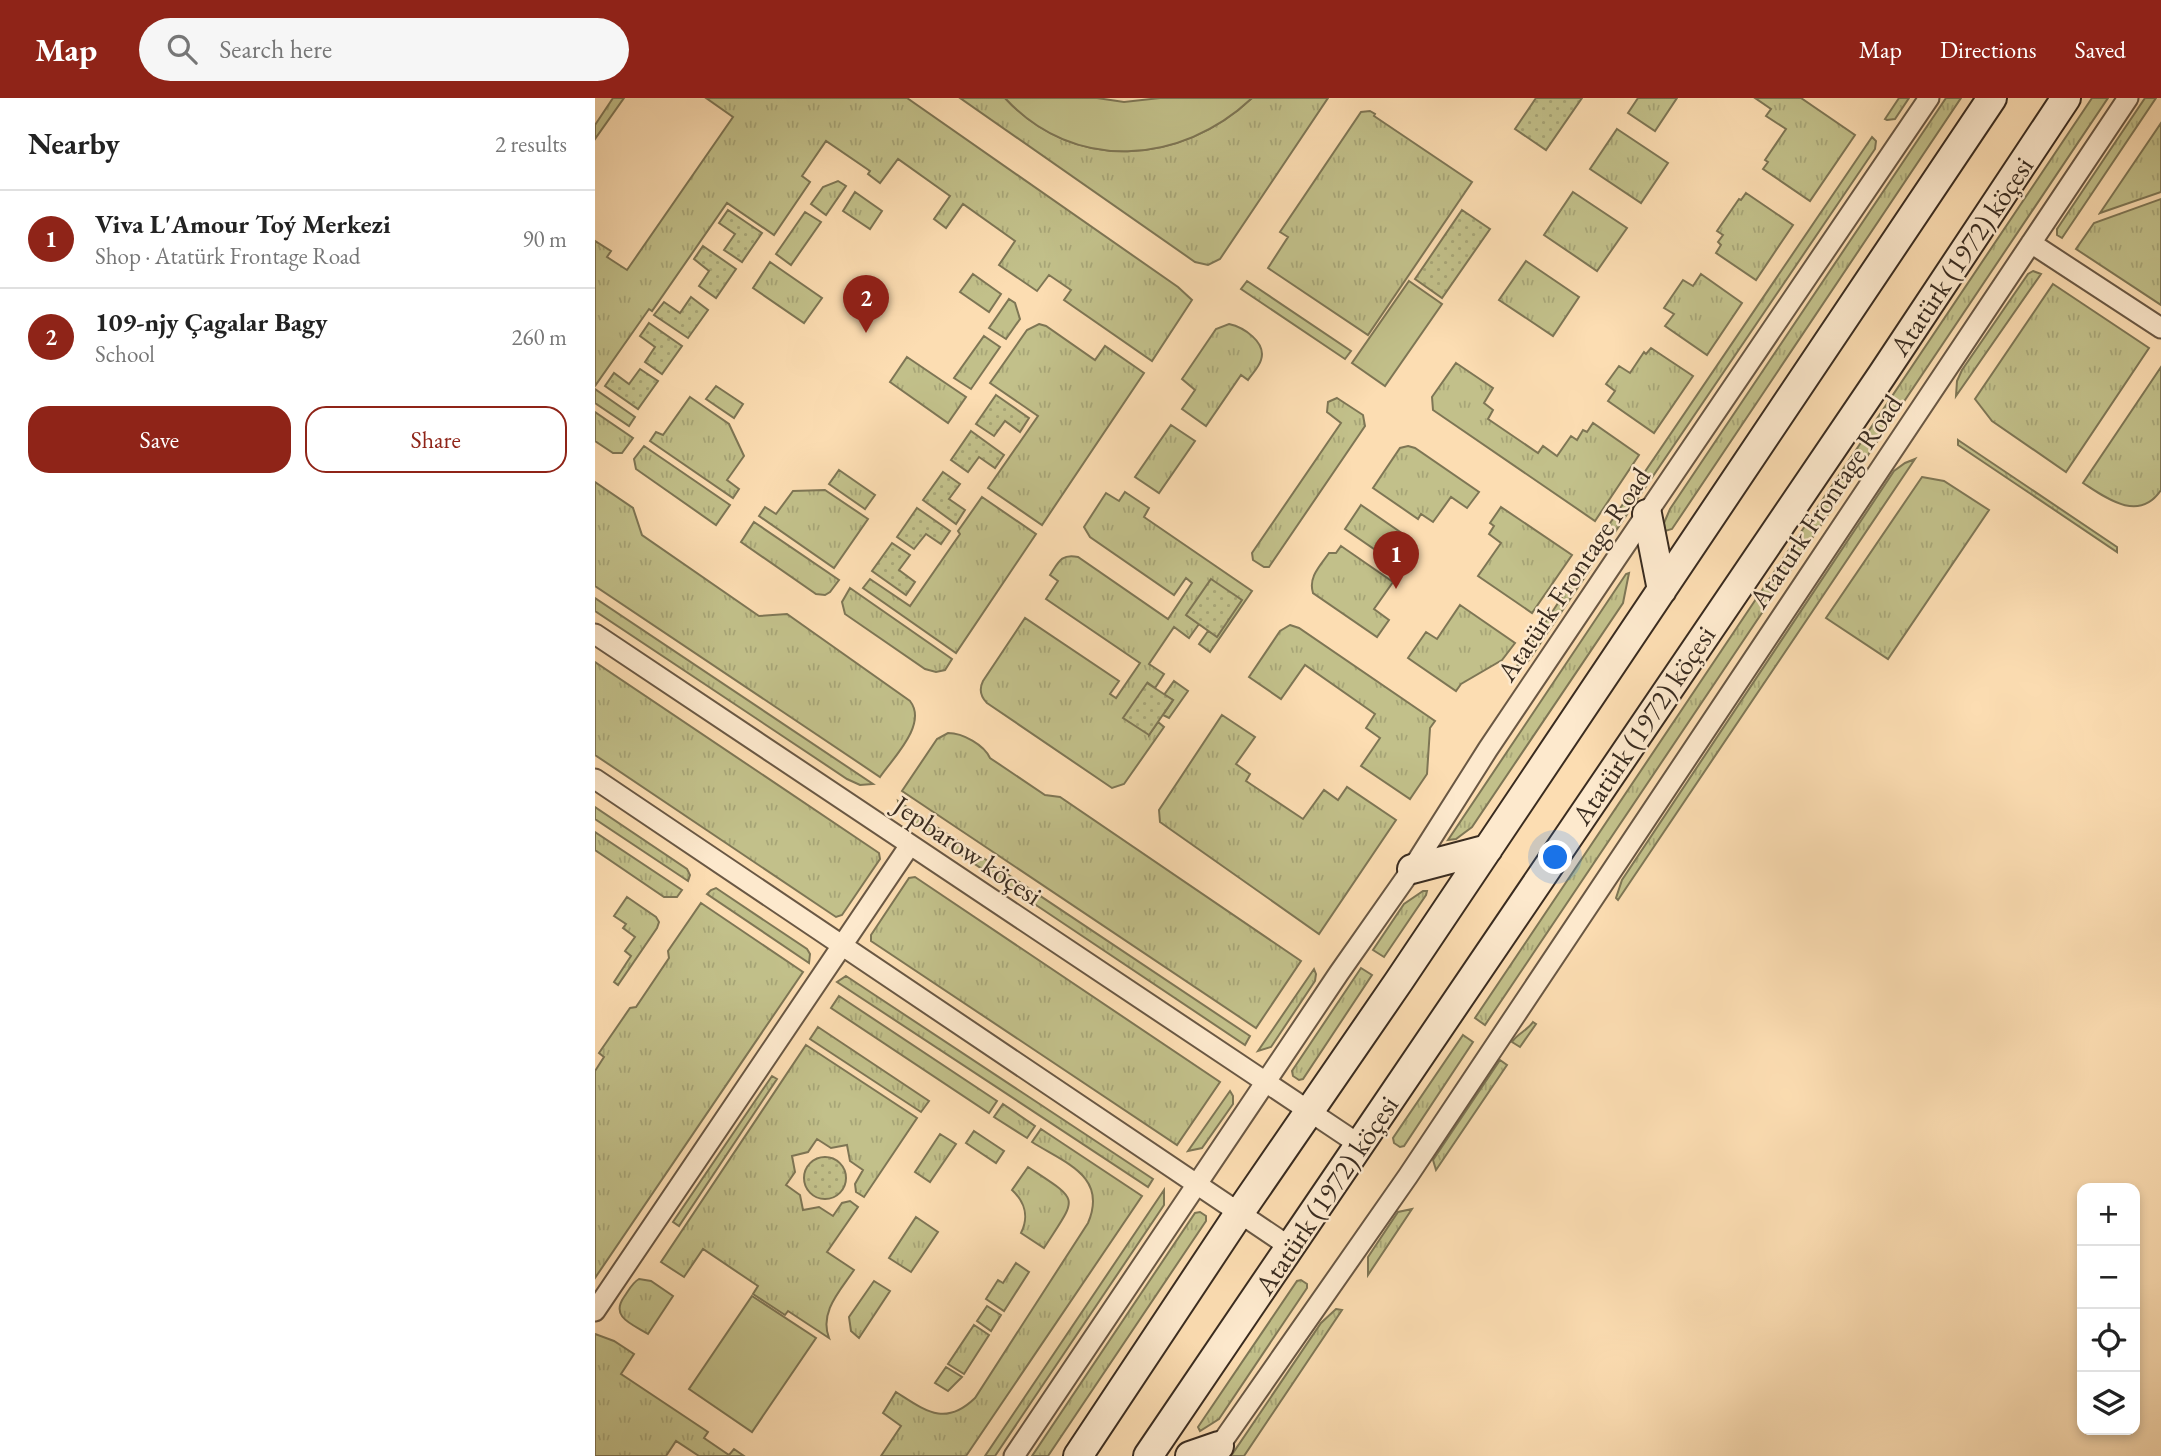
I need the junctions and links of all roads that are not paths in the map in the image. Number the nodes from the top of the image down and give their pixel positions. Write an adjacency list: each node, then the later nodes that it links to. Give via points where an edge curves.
1 (1929, 98): 7 (street, Atatürk Frontage Road)
2 (1992, 98): 8 (main road)
3 (2066, 98): 17 (main road, Atatürk (1972) köçesi)
4 (2128, 98): 5 (street, Ataturk Frontage Road)
5 (2031, 243): 6 (street); 22 (street, Ataturk Frontage Road, via 1408,1176)
6 (2161, 328)
7 (1647, 514): 8 (main road); 13 (street, Atatürk Frontage Road)
8 (1662, 590): 12 (main road)
9 (595, 634): 11 (street, Jepbarow köçesi)
10 (595, 779): 14 (street)
11 (910, 845): 14 (street); 15 (street, Jepbarow köçesi)
12 (1488, 849): 13 (main road); 16 (main road)
13 (1412, 869): 15 (street, Atatürk Frontage Road)
14 (842, 945): 18 (street); 21 (street)
15 (1266, 1083): 16 (street, Jepbarow köçesi); 18 (street, Atatürk Frontage Road)
16 (1310, 1112): 17 (street, Jepbarow köçesi); 19 (main road)
17 (1360, 1145): 20 (main road, Atatürk (1972) köçesi)
18 (1199, 1184): 19 (street); 23 (street, Atatürk Frontage Road)
19 (1240, 1212): 20 (street); 24 (main road)
20 (1290, 1247): 25 (main road, Atatürk (1972) köçesi)
21 (595, 1311)
22 (1216, 1451): 26 (main road)
23 (1014, 1456)
24 (1078, 1456)
25 (1148, 1456)
26 (1190, 1456)

